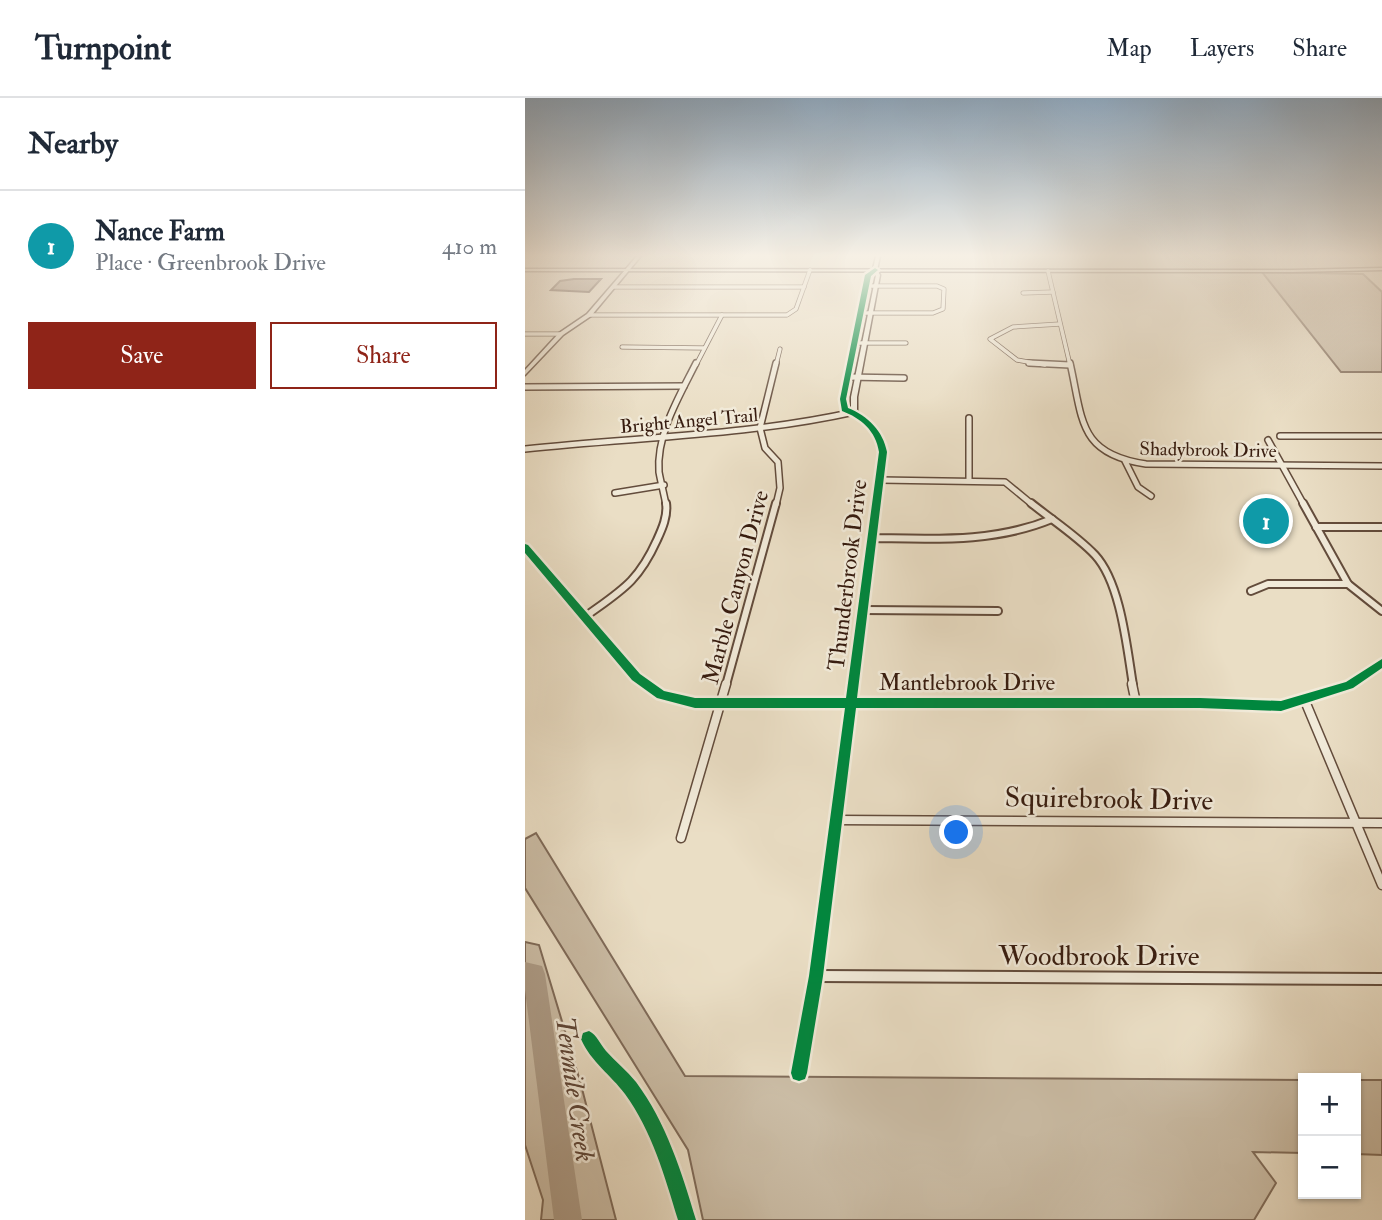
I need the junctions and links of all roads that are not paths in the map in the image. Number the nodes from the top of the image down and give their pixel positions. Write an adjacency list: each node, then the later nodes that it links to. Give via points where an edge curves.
1 (595, 308): 9 (street)
2 (796, 308): 10 (street, via 787,315)
3 (861, 308): 7 (street, Thunderbrook Drive)
4 (871, 308): 8 (street)
5 (943, 308): 8 (street, via 933,313)
6 (1057, 308): 11 (street, Shadybrook Drive)
7 (860, 313): 8 (street); 14 (street, Thunderbrook Drive)
8 (870, 313): 15 (street)
9 (589, 315): 10 (street); 13 (street)
10 (722, 315): 18 (street)
11 (1060, 324): 20 (street, Shadybrook Drive); 20 (street, via 1029,323 990,339 1017,362)
12 (525, 334): 13 (street)
13 (561, 334): 21 (street)
14 (855, 343): 15 (street); 22 (street, Thunderbrook Drive)
15 (864, 343): 16 (street); 24 (street)
16 (906, 344)
17 (622, 347): 18 (street)
18 (704, 348): 25 (street)
19 (780, 349): 29 (street)
20 (1070, 365): 35 (street, Shadybrook Drive, via 1092,443)
21 (526, 371)
22 (847, 377): 24 (street); 27 (street, Thunderbrook Drive, via 845,409)
23 (904, 378): 24 (street)
24 (857, 379): 27 (street)
25 (684, 386): 26 (street); 30 (street)
26 (525, 387)
27 (855, 412): 29 (street, Bright Angel Trail); 39 (street, Thunderbrook Drive, via 883,444)
28 (969, 418): 38 (street)
29 (761, 428): 30 (street, Bright Angel Trail); 57 (street, Marble Canyon Drive, via 765,448 778,462 780,488)
30 (664, 436): 34 (street, Bright Angel Trail); 40 (street, via 659,470)
31 (1280, 436): 32 (street)
32 (1382, 436)
33 (1268, 440): 36 (street)
34 (525, 449)
35 (1125, 461): 36 (street, Shadybrook Drive); 42 (street, via 1138,487)
36 (1280, 464): 37 (street, Shadybrook Drive); 44 (street)
37 (1382, 466)
38 (969, 479): 39 (street); 43 (street, via 1011,484)
39 (880, 480): 46 (street, Thunderbrook Drive)
40 (664, 485): 41 (street); 53 (street, via 667,510 645,567 633,582)
41 (615, 493)
42 (1151, 496)
43 (1052, 519): 46 (street, via 1028,531 998,537); 58 (street, via 1105,568)
44 (1317, 527): 45 (street); 48 (street)
45 (1382, 527)
46 (873, 538): 50 (street, Thunderbrook Drive)
47 (525, 547): 53 (street, Mantlebrook Drive)
48 (1348, 584): 49 (street, via 1268,584); 52 (street)
49 (1251, 591)
50 (863, 610): 51 (street); 56 (street, Thunderbrook Drive)
51 (998, 611)
52 (1382, 611)
53 (586, 616): 57 (street, Mantlebrook Drive, via 636,677 661,695 695,703)
54 (1382, 663): 55 (street, Mantlebrook Drive, via 1349,685)
55 (1304, 701): 58 (street, Mantlebrook Drive, via 1281,706); 60 (street)
56 (851, 702): 57 (street, Mantlebrook Drive); 58 (street, Mantlebrook Drive); 59 (street, Thunderbrook Drive)
57 (722, 703): 62 (street, Marble Canyon Drive)
58 (1136, 703)
59 (836, 820): 60 (street, Squirebrook Drive); 64 (street, Thunderbrook Drive)
60 (1356, 823): 61 (street, Squirebrook Drive); 63 (street)
61 (1382, 823)
62 (681, 838)
63 (1382, 885)
64 (816, 976): 65 (street, Woodbrook Drive); 66 (street, Thunderbrook Drive)
65 (1382, 979)
66 (799, 1073)

